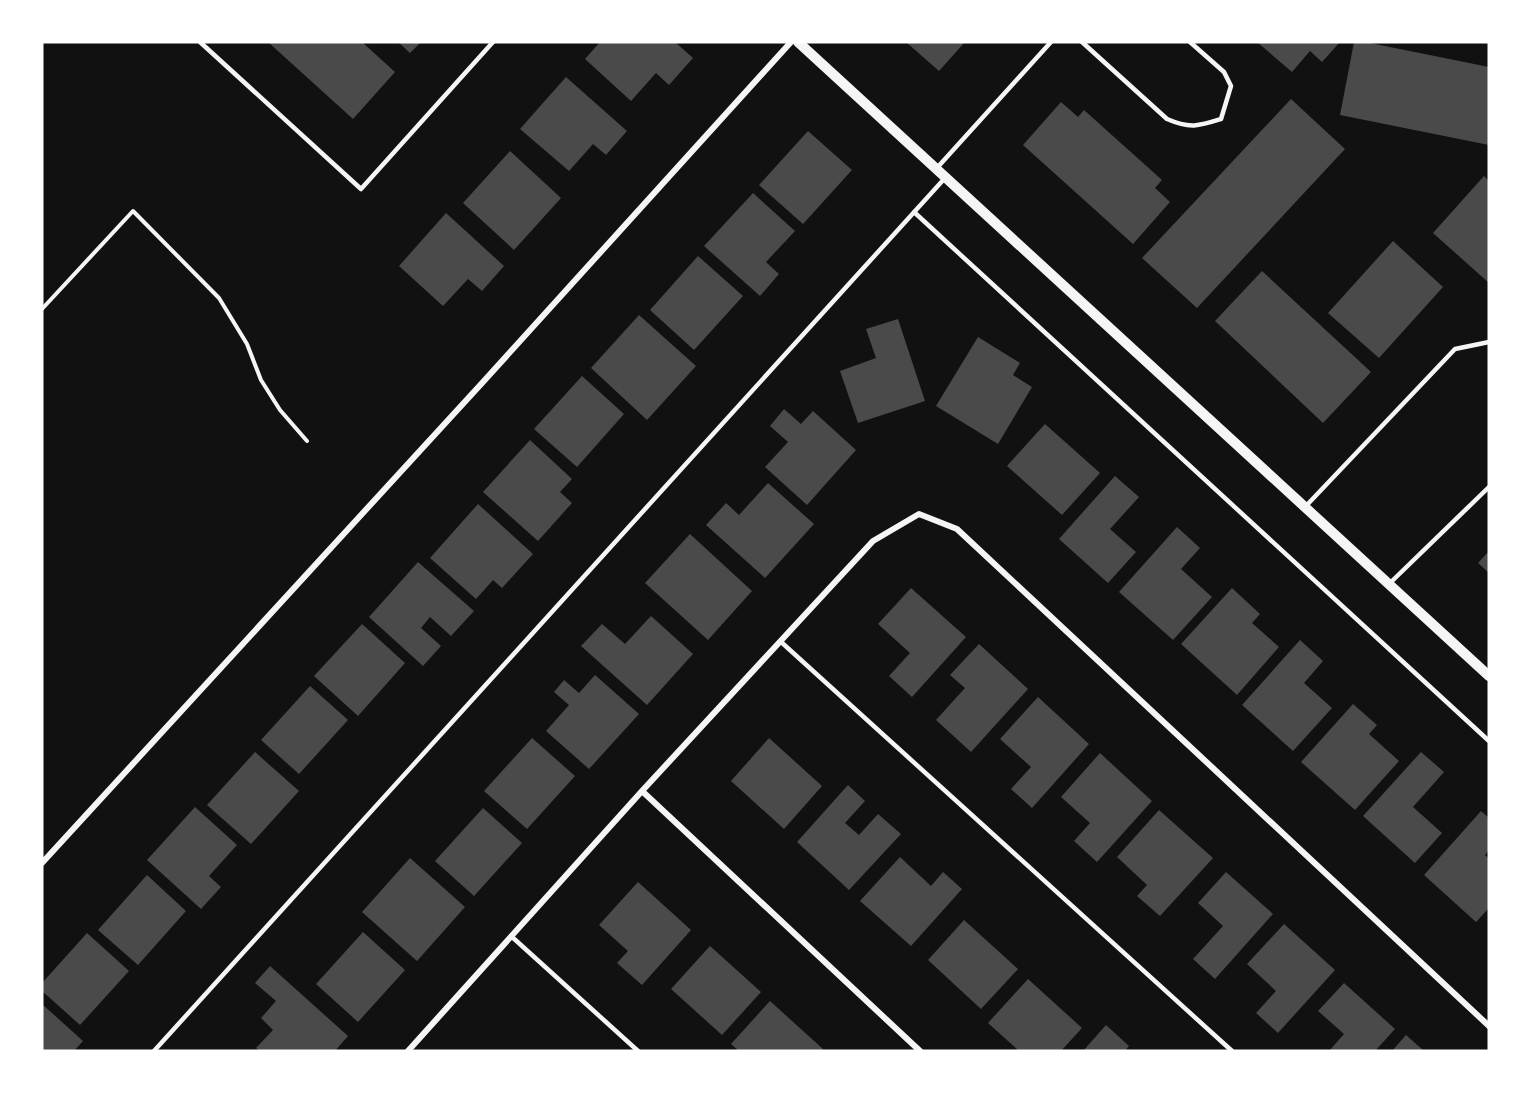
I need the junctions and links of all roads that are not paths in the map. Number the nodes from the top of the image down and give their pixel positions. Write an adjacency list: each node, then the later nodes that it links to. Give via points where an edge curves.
1 (200, 42): 2 (lane, via 362,189)
2 (493, 42)
3 (791, 42): 19 (street)
4 (798, 42): 8 (street)
5 (1051, 42): 8 (lane)
6 (1082, 42): 7 (lane, via 1167,119 1183,126 1199,126 1221,119 1231,86 1224,72)
7 (1190, 42)
8 (936, 169): 9 (street)
9 (945, 177): 10 (lane); 13 (street)
10 (914, 212): 17 (lane); 22 (lane)
11 (1489, 342): 13 (lane, via 1455,349)
12 (1489, 487): 14 (lane)
13 (1305, 507): 14 (street)
14 (1389, 584): 16 (street)
15 (780, 641): 18 (street); 21 (street, via 873,541 919,514 957,530); 26 (lane)
16 (1489, 676)
17 (1489, 741)
18 (642, 791): 20 (street); 25 (street)
19 (42, 863)
20 (511, 936): 23 (street); 24 (lane)
21 (1489, 1026)
22 (154, 1051)
23 (408, 1051)
24 (638, 1051)
25 (920, 1051)
26 (1232, 1051)

